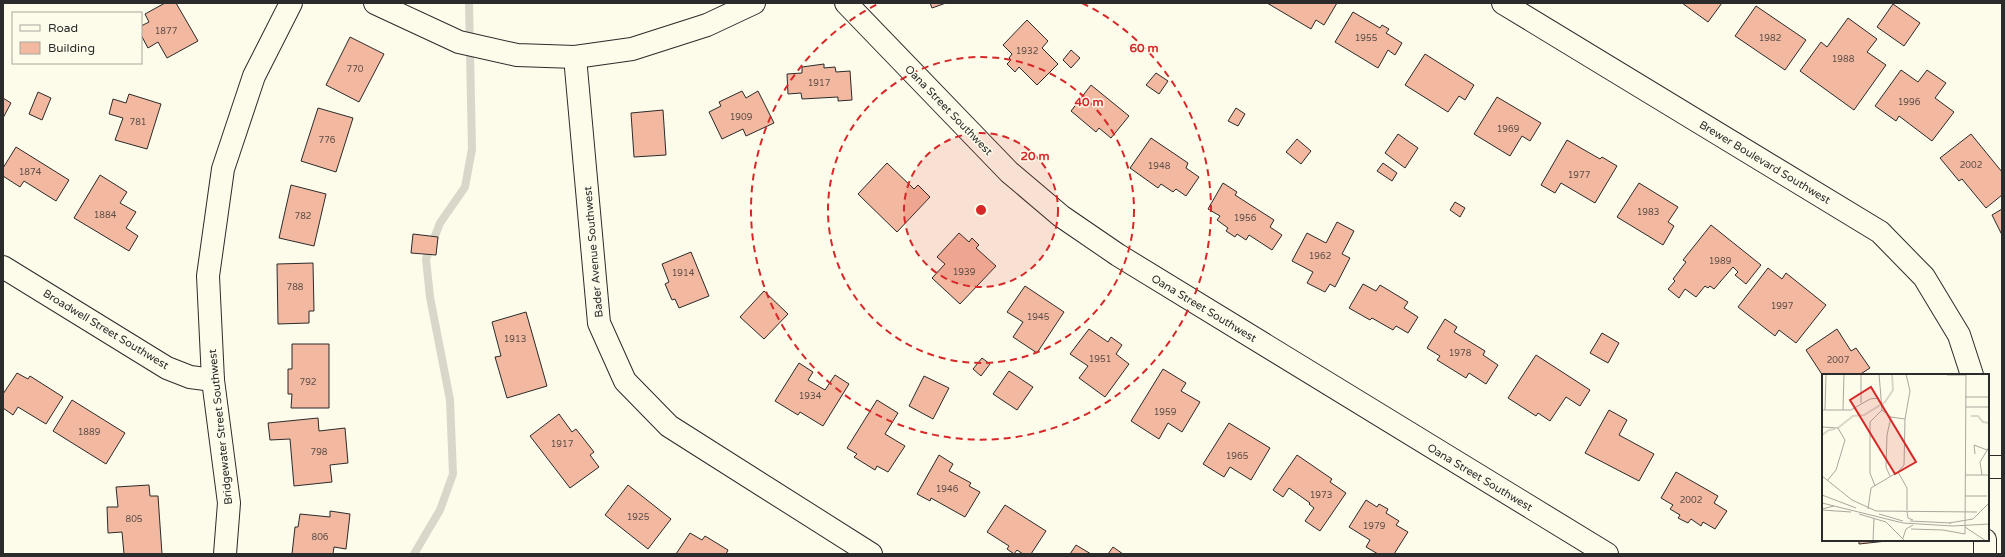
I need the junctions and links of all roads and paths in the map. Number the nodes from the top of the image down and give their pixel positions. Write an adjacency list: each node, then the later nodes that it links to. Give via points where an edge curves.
1 (291, 3): 9 (street, Bridgewater Street Southwest, via 254,76 223,169 208,276)
2 (375, 3): 6 (street, via 459,42 517,55)
3 (754, 3): 6 (street, via 707,25 632,49)
4 (846, 3): 15 (street, Oana Street Southwest, via 1009,172 1060,216 1118,256)
5 (1503, 3): 8 (street, Brewer Boulevard Southwest, via 1880,232 1924,277 1959,335)
6 (575, 57): 14 (street, Bader Avenue Southwest, via 599,323 625,381 669,426)
7 (3, 267): 9 (street, Broadwell Street Southwest, via 167,368 190,377)
8 (1972, 374)
9 (213, 380): 13 (street, Bridgewater Street Southwest, via 229,503)
10 (1989, 467): 11 (street)
11 (2002, 467)
12 (1985, 541): 16 (street)
13 (225, 554)
14 (871, 554)
15 (1607, 554)
16 (1985, 554)

